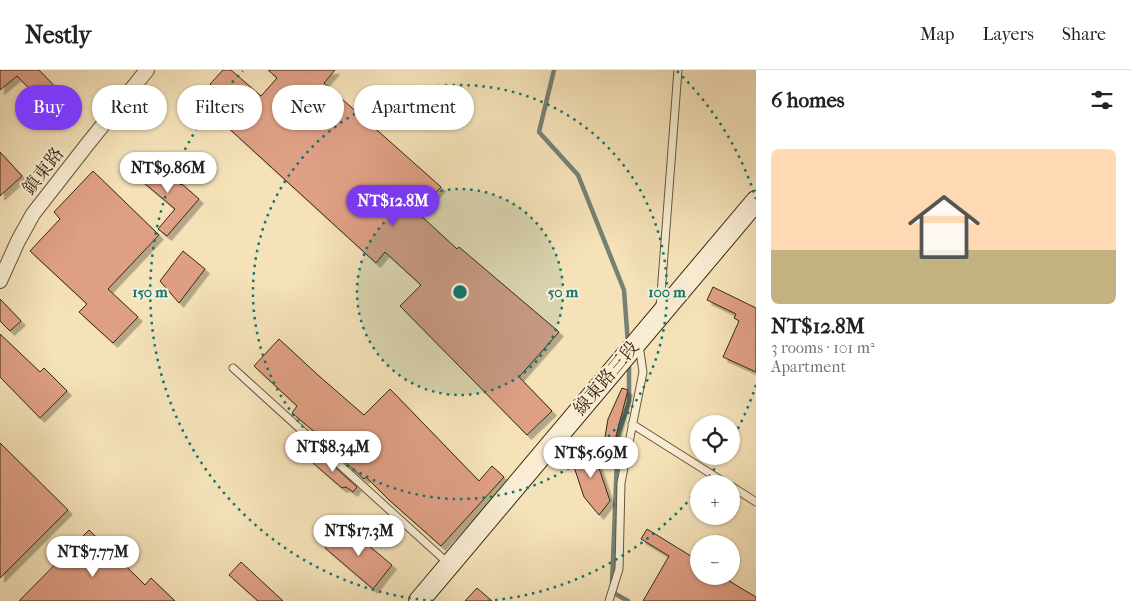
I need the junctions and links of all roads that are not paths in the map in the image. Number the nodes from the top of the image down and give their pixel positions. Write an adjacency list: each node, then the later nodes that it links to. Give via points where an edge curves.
1 (147, 70): 4 (street, 鎮東路, via 34,214)
2 (678, 70): 5 (lane)
3 (756, 201): 5 (main road, 線東路三段)
4 (0, 280)
5 (660, 315): 6 (main road, 線東路三段)
6 (632, 347): 8 (lane, via 643,372); 12 (main road, 線東路三段)
7 (233, 368): 12 (lane)
8 (632, 424): 9 (lane); 14 (lane, via 621,483 619,569)
9 (713, 475)
10 (740, 492): 11 (lane)
11 (756, 502)
12 (450, 564): 13 (main road, 線東路三段)
13 (419, 601)
14 (608, 601)

